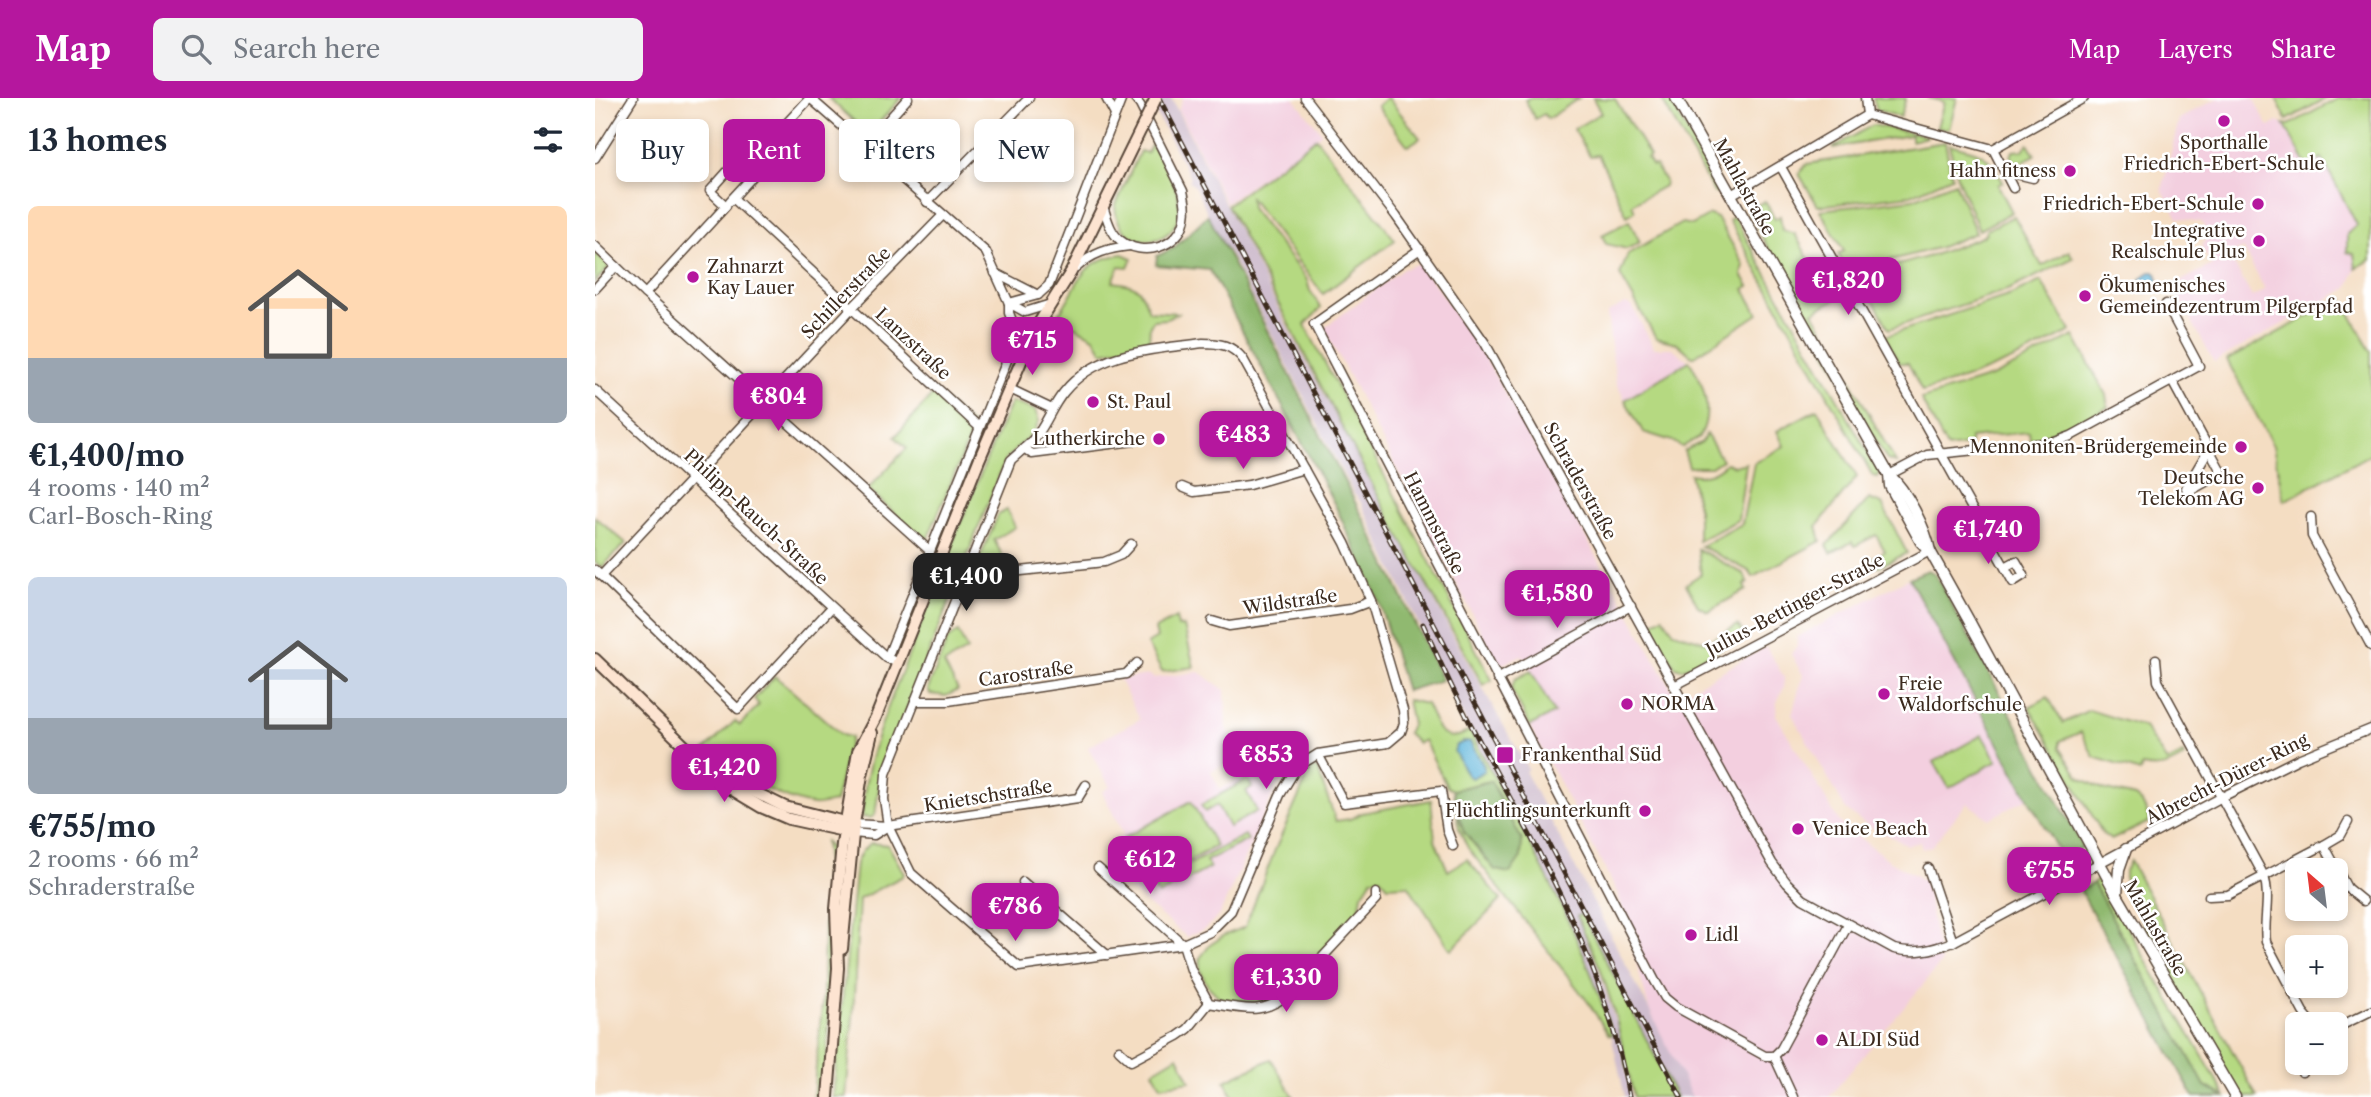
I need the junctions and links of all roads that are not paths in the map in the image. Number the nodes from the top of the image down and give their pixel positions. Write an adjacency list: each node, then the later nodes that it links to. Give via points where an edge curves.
1 (633, 98): 19 (street)
2 (810, 98): 15 (street); 17 (street)
3 (908, 98): 16 (street)
4 (1029, 98): 29 (street)
5 (1106, 98): 13 (street)
6 (1122, 98): 13 (street)
7 (1134, 98): 34 (street, via 1186,205 1185,220 1172,240 1159,248)
8 (1156, 98): 31 (main road, bridge)
9 (1305, 98): 35 (street, Schraderstraße)
10 (1676, 98): 27 (street, Mahlastraße)
11 (1865, 98): 14 (street)
12 (2084, 98): 18 (street)
13 (1115, 115): 41 (street, via 1049,285)
14 (1867, 115): 18 (street); 20 (street)
15 (790, 119)
16 (890, 119)
17 (839, 124)
18 (1993, 149): 21 (street)
19 (595, 158)
20 (1781, 167): 27 (street); 57 (street)
21 (2004, 171): 23 (street); 26 (street)
22 (723, 177): 30 (street, via 710,191)
23 (2033, 178)
24 (748, 182): 28 (street)
25 (904, 182): 29 (street)
26 (2013, 188)
27 (1731, 195): 59 (street, Mahlastraße)
28 (733, 198): 30 (street); 45 (street, Lanzstraße)
29 (927, 202): 32 (street)
30 (726, 205): 40 (street)
31 (1103, 206): 34 (street, via 1111,230); 37 (main road)
32 (942, 216): 38 (street, via 986,252); 45 (street, Schillerstraße)
33 (595, 246): 36 (street)
34 (1130, 246): 37 (street, via 1097,253)
35 (1420, 249): 70 (street, Schraderstraße, via 1485,343); 79 (street, Hammstraße, via 1314,324)
36 (616, 266): 39 (street); 40 (street)
37 (1071, 272): 43 (main road)
38 (995, 274): 41 (street); 42 (street)
39 (595, 289)
40 (645, 294): 51 (street)
41 (1038, 295): 42 (street)
42 (1009, 303): 43 (street, via 1025,312); 46 (street)
43 (1053, 304): 47 (main road)
44 (2166, 304): 48 (street, via 2199,366)
45 (851, 309): 51 (street, Schillerstraße); 53 (street, Lanzstraße)
46 (1018, 333): 47 (street); 53 (street)
47 (1025, 353): 49 (main road)
48 (2172, 381): 56 (street); 57 (street, via 2055,442)
49 (1010, 389): 52 (street); 77 (main road)
50 (595, 390): 60 (street, Philipp-Rauch-Straße)
51 (765, 402): 60 (street, Schillerstraße); 64 (street)
52 (1052, 409): 55 (street, via 1038,435); 58 (street, via 1081,375 1115,357 1222,344 1243,359)
53 (979, 427): 64 (street)
54 (1134, 441): 55 (street, via 1032,454)
55 (1024, 448): 68 (street, via 1011,460)
56 (2209, 449): 56 (street, via 2186,488 2188,492 2222,473)
57 (1940, 452): 59 (street, via 1927,454); 66 (street)
58 (1304, 469): 61 (street, via 1249,485 1194,492); 69 (street)
59 (1889, 475): 65 (street, Mahlastraße, via 1890,486)
60 (692, 480): 67 (street, Schillerstraße); 71 (street, Philipp-Rauch-Straße)
61 (1182, 487)
62 (2311, 517): 73 (street, via 2312,536)
63 (1131, 544): 68 (street, via 1121,555 1104,562)
64 (930, 551): 74 (street)
65 (1930, 551): 80 (street, Julius-Bettinger-Straße); 92 (street, Mahlastraße)
66 (2005, 567)
67 (598, 573): 71 (street, via 738,709)
68 (965, 577): 81 (street)
69 (1371, 601): 72 (street, Wildstraße, via 1350,609 1229,626); 83 (street, via 1401,699 1403,727 1384,745)
70 (1631, 606): 79 (street); 80 (street, Schraderstraße)
71 (831, 608): 74 (street, Philipp-Rauch-Straße)
72 (1212, 621)
73 (2371, 646)
74 (887, 658): 77 (street, Philipp-Rauch-Straße)
75 (595, 659): 88 (main road, via 726,786 789,819)
76 (2156, 659): 85 (street, via 2158,681)
77 (898, 663): 88 (main road, via 858,751)
78 (1137, 663): 81 (street, Carostraße, via 1126,674 948,701)
79 (1497, 679): 110 (street, Hammstraße, via 1665,998 1765,1056)
80 (1674, 686): 101 (street, Schraderstraße, via 1780,873 1803,899)
81 (915, 701): 87 (street, via 884,786)
82 (2371, 729): 85 (street, Albrecht-Dürer-Ring)
83 (1318, 754): 90 (street, via 1344,803 1441,791); 103 (street, via 1289,777 1231,911 1210,932)
84 (1086, 785): 87 (street, Knietschstraße, via 1078,798)
85 (2223, 797): 91 (street, Albrecht-Dürer-Ring); 95 (street)
86 (2348, 822): 89 (street, via 2341,835)
87 (888, 826): 88 (street); 104 (street, via 911,873 1019,967)
88 (849, 828): 111 (main road, via 836,909 838,968)
89 (2324, 845): 95 (street); 100 (street, via 2347,888)
90 (1453, 846)
91 (2126, 849): 92 (street, Albrecht-Dürer-Ring); 98 (street)
92 (2100, 863): 98 (street, Mahlastraße); 102 (street, Schraderstraße)
93 (1098, 868): 103 (street)
94 (1928, 868): 102 (street)
95 (2264, 876): 99 (street, via 2228,895); 107 (street, via 2266,942)
96 (1023, 882): 104 (street)
97 (1376, 893): 105 (street, via 1376,900 1280,1001 1254,1010)
98 (2117, 895): 113 (street, Mahlastraße)
99 (2209, 896)
100 (2363, 901)
101 (1848, 925): 102 (street, Schraderstraße, via 1907,952); 110 (street)
102 (1953, 942)
103 (1183, 944): 104 (street); 105 (street)
104 (1107, 955)
105 (1209, 1003): 109 (street, via 1178,1036 1143,1055 1131,1061)
106 (2371, 1011): 108 (street)
107 (2302, 1012)
108 (2348, 1022)
109 (1119, 1050)
110 (1774, 1056): 112 (street)
111 (828, 1097)
112 (1793, 1097)
113 (2235, 1097)

